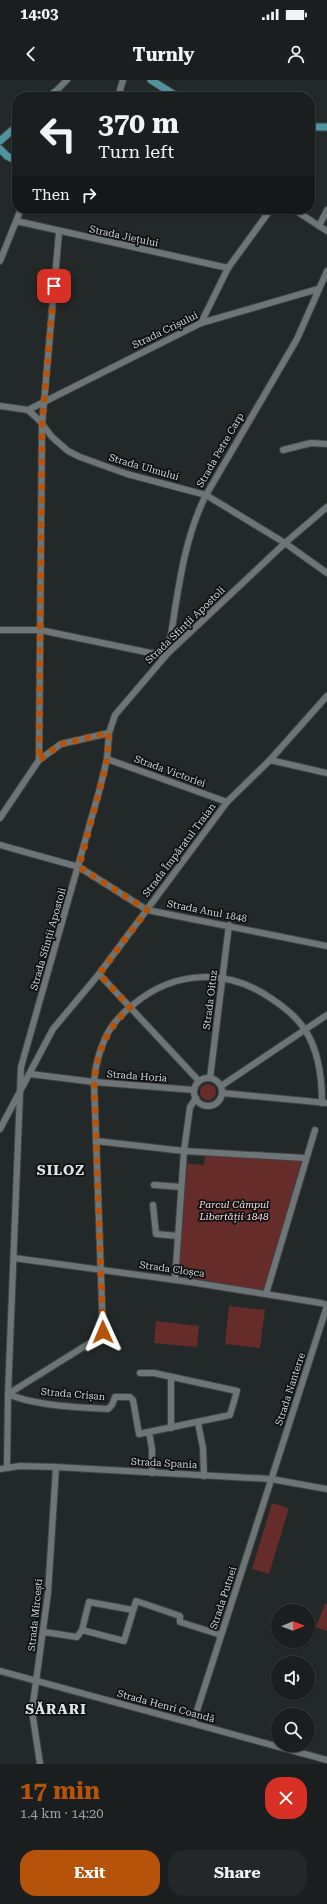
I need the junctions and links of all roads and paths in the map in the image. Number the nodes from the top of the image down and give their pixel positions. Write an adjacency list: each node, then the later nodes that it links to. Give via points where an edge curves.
1 (67, 80): 4 (street)
2 (123, 80): 5 (street)
3 (151, 80): 6 (main road)
4 (57, 92)
5 (119, 92)
6 (170, 92)
7 (315, 126): 8 (main road)
8 (327, 127)
9 (12, 130): 10 (main road)
10 (0, 141)
11 (0, 149): 12 (main road)
12 (12, 158)
13 (327, 210): 18 (street)
14 (19, 214): 17 (street)
15 (267, 214): 22 (street)
16 (301, 214): 18 (street)
17 (16, 221): 20 (street, Strada Jiețului); 21 (street)
18 (319, 226): 19 (street)
19 (327, 231)
20 (59, 232): 22 (street, Strada Jiețului); 26 (street)
21 (0, 261)
22 (228, 268): 25 (street)
23 (327, 271): 24 (street, Strada Petre Carp)
24 (318, 289): 25 (street, Strada Crișului); 32 (street, Strada Petre Carp, via 297,339)
25 (201, 323): 26 (street, Strada Crișului)
26 (43, 402): 28 (street, Strada Crișului); 29 (street)
27 (0, 406): 28 (street)
28 (28, 410): 29 (street, Strada Ulmului)
29 (42, 425): 32 (street, Strada Ulmului, via 57,442 80,457 127,474); 37 (street)
30 (327, 444): 31 (street, via 311,442)
31 (283, 450)
32 (206, 494): 34 (street, Strada Ulmului); 38 (street, Strada Petre Carp, via 188,541)
33 (327, 507): 34 (street, Strada Sfinții Apostoli)
34 (284, 543): 35 (street, Strada Ulmului); 38 (street, Strada Sfinții Apostoli)
35 (327, 573)
36 (0, 630): 37 (street)
37 (40, 630): 38 (street); 42 (street)
38 (167, 655): 40 (street, Strada Sfinții Apostoli, via 115,715)
39 (327, 696): 43 (street, Strada Împăratul Traian)
40 (109, 733): 41 (street, Strada Sfinții Apostoli); 42 (street, via 61,744)
41 (107, 759): 45 (street, Strada Victoriei); 48 (street, Strada Sfinții Apostoli)
42 (39, 760): 46 (street)
43 (270, 760): 44 (street); 45 (street, Strada Împăratul Traian)
44 (327, 773)
45 (227, 802): 49 (street, Strada Împăratul Traian)
46 (0, 818)
47 (0, 845): 48 (street, Strada Anul 1848)
48 (79, 867): 49 (street, Strada Anul 1848); 64 (street, Strada Sfinții Apostoli, via 20,1068)
49 (147, 910): 50 (street, Strada Anul 1848); 52 (street, Strada Împăratul Traian)
50 (229, 925): 51 (street, Strada Anul 1848); 53 (street, Strada Oituz)
51 (327, 946)
52 (99, 974): 54 (street); 57 (street, Strada Împăratul Traian, via 53,1029)
53 (224, 978): 54 (street, via 198,977 178,980 154,990); 56 (street, via 246,984 270,997); 58 (street, Strada Oituz)
54 (130, 1007): 59 (street); 60 (street, via 114,1024 104,1040 96,1064)
55 (327, 1015): 56 (street)
56 (305, 1030): 61 (street); 66 (street, via 312,1043 320,1072)
57 (30, 1074): 60 (street, Strada Horia); 64 (street, Strada Împăratul Traian)
58 (210, 1078): 59 (street); 61 (street, via 219,1082)
59 (199, 1081): 62 (street)
60 (94, 1082): 62 (street, Strada Horia); 69 (street)
61 (221, 1086): 63 (street)
62 (194, 1090): 65 (street)
63 (222, 1093): 65 (street, via 219,1101 211,1105 202,1104); 66 (street)
64 (20, 1095): 67 (street, Strada Împăratul Traian); 76 (street, Strada Sfinții Apostoli)
65 (196, 1098): 70 (street, via 190,1107)
66 (325, 1103)
67 (0, 1130)
68 (315, 1130): 71 (street)
69 (96, 1141): 70 (street); 77 (street)
70 (184, 1151): 71 (street); 73 (street)
71 (306, 1158): 79 (street)
72 (154, 1185): 73 (street)
73 (181, 1187): 75 (street)
74 (153, 1205): 75 (street, via 156,1234)
75 (178, 1236): 78 (street)
76 (14, 1258): 77 (street, Strada Cloșca); 83 (street, Strada Sfinții Apostoli)
77 (100, 1269): 78 (street, Strada Cloșca); 83 (street, via 103,1332)
78 (175, 1280): 79 (street, Strada Cloșca)
79 (266, 1294): 80 (street, Strada Cloșca)
80 (327, 1305): 92 (street, Strada Nanterre)
81 (140, 1373): 82 (street)
82 (171, 1377): 84 (street, via 237,1391 230,1415); 85 (street)
83 (8, 1394): 86 (street, Strada Crișan, via 27,1400 108,1409 114,1397 130,1397 133,1400 139,1434); 88 (street, Strada Sfinții Apostoli)
84 (198, 1423): 85 (street); 91 (street, via 203,1448)
85 (171, 1428): 86 (street)
86 (149, 1432): 90 (street)
87 (56, 1467): 88 (street, Strada Spania); 90 (street, Strada Spania); 96 (street, Strada Mircești)
88 (7, 1468): 89 (street, Strada Spania)
89 (0, 1469)
90 (152, 1473): 91 (street, Strada Spania)
91 (204, 1476): 92 (street, Strada Spania)
92 (271, 1479): 93 (street, Strada Spania); 97 (street, Strada Putnei)
93 (327, 1489)
94 (133, 1610): 95 (street, via 89,1602); 95 (street, via 124,1641); 97 (street, via 136,1601 180,1616 180,1622)
95 (82, 1630): 96 (street, via 77,1637)
96 (44, 1632): 99 (street, Strada Mircești)
97 (221, 1635): 100 (street, Strada Putnei)
98 (0, 1671): 99 (street, Strada Henri Coandă)
99 (37, 1681): 100 (street, Strada Henri Coandă); 102 (street, Strada Mircești, via 32,1711)
100 (193, 1724): 101 (street, Strada Henri Coandă)
101 (327, 1760)
102 (40, 1764)

